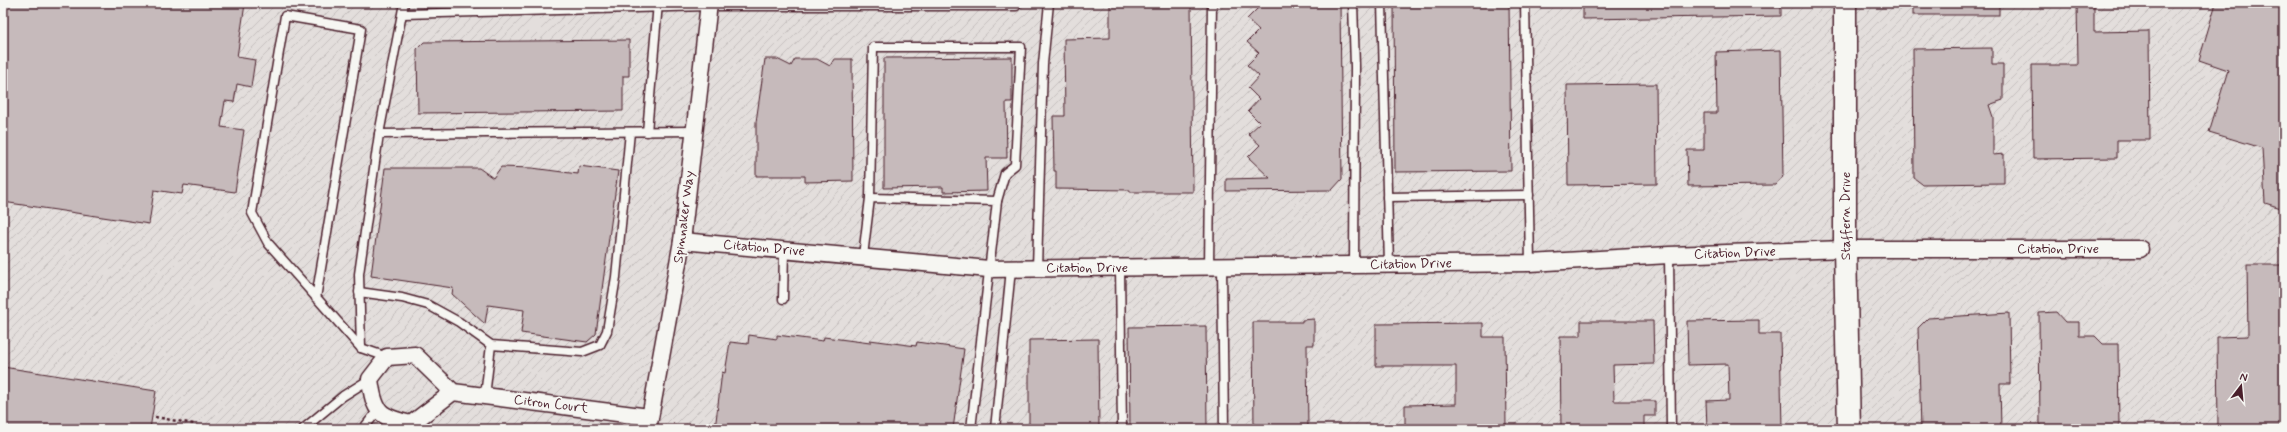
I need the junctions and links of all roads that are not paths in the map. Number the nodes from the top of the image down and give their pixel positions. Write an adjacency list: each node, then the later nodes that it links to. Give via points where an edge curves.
1 (404, 3): 11 (lane)
2 (1016, 3): 9 (lane, via 1016,6)
3 (1049, 3): 30 (lane, via 1043,64)
4 (1212, 3): 29 (lane)
5 (1353, 3): 27 (lane)
6 (1382, 3): 17 (lane)
7 (1525, 3): 16 (lane)
8 (1845, 3): 23 (street, Staffern Drive)
9 (708, 4): 10 (lane); 12 (street, Spinnaker Way)
10 (658, 5): 11 (lane); 14 (lane)
11 (403, 14): 15 (lane)
12 (694, 131): 14 (lane); 20 (street, Spinnaker Way)
13 (630, 132): 14 (lane); 15 (lane); 37 (lane, via 616,277 607,332 600,345 582,352)
14 (647, 132)
15 (379, 134): 34 (lane, via 359,274)
16 (1529, 195): 17 (lane); 26 (lane)
17 (1387, 197): 28 (lane)
18 (870, 198): 19 (lane); 19 (lane, via 873,47 1021,47 1015,165 1005,174); 25 (lane)
19 (997, 201): 32 (lane)
20 (682, 241): 21 (street, Citation Drive); 44 (street, Spinnaker Way)
21 (784, 249): 25 (street, Citation Drive); 36 (lane)
22 (2140, 249): 23 (street, Citation Drive)
23 (1845, 250): 24 (street, Citation Drive); 52 (street, Staffern Drive)
24 (1669, 255): 26 (street, Citation Drive); 51 (lane)
25 (863, 256): 32 (street, Citation Drive)
26 (1530, 263): 28 (street, Citation Drive)
27 (1354, 265): 28 (street, Citation Drive); 29 (street, Citation Drive)
28 (1389, 265)
29 (1215, 267): 31 (street, Citation Drive); 50 (lane)
30 (1037, 268): 31 (street, Citation Drive); 33 (street, Citation Drive)
31 (1120, 268): 49 (lane)
32 (990, 269): 33 (street, Citation Drive); 47 (lane)
33 (1011, 269): 48 (lane)
34 (359, 292): 37 (lane, via 428,305 459,322); 38 (lane)
35 (316, 298): 35 (lane, via 268,243 252,213 285,16 361,29); 38 (lane)
36 (783, 299)
37 (491, 345): 42 (lane)
38 (362, 348): 39 (lane)
39 (387, 357): 40 (street); 41 (street, via 414,355)
40 (370, 379): 43 (street, via 373,402); 45 (lane)
41 (453, 392): 42 (street, Citron Court); 43 (street, via 411,424 388,419)
42 (485, 396): 44 (street, Citron Court)
43 (379, 409): 46 (lane)
44 (648, 423)
45 (303, 429)
46 (363, 429)
47 (971, 429)
48 (995, 429)
49 (1122, 429)
50 (1224, 429)
51 (1671, 429)
52 (1848, 429)

